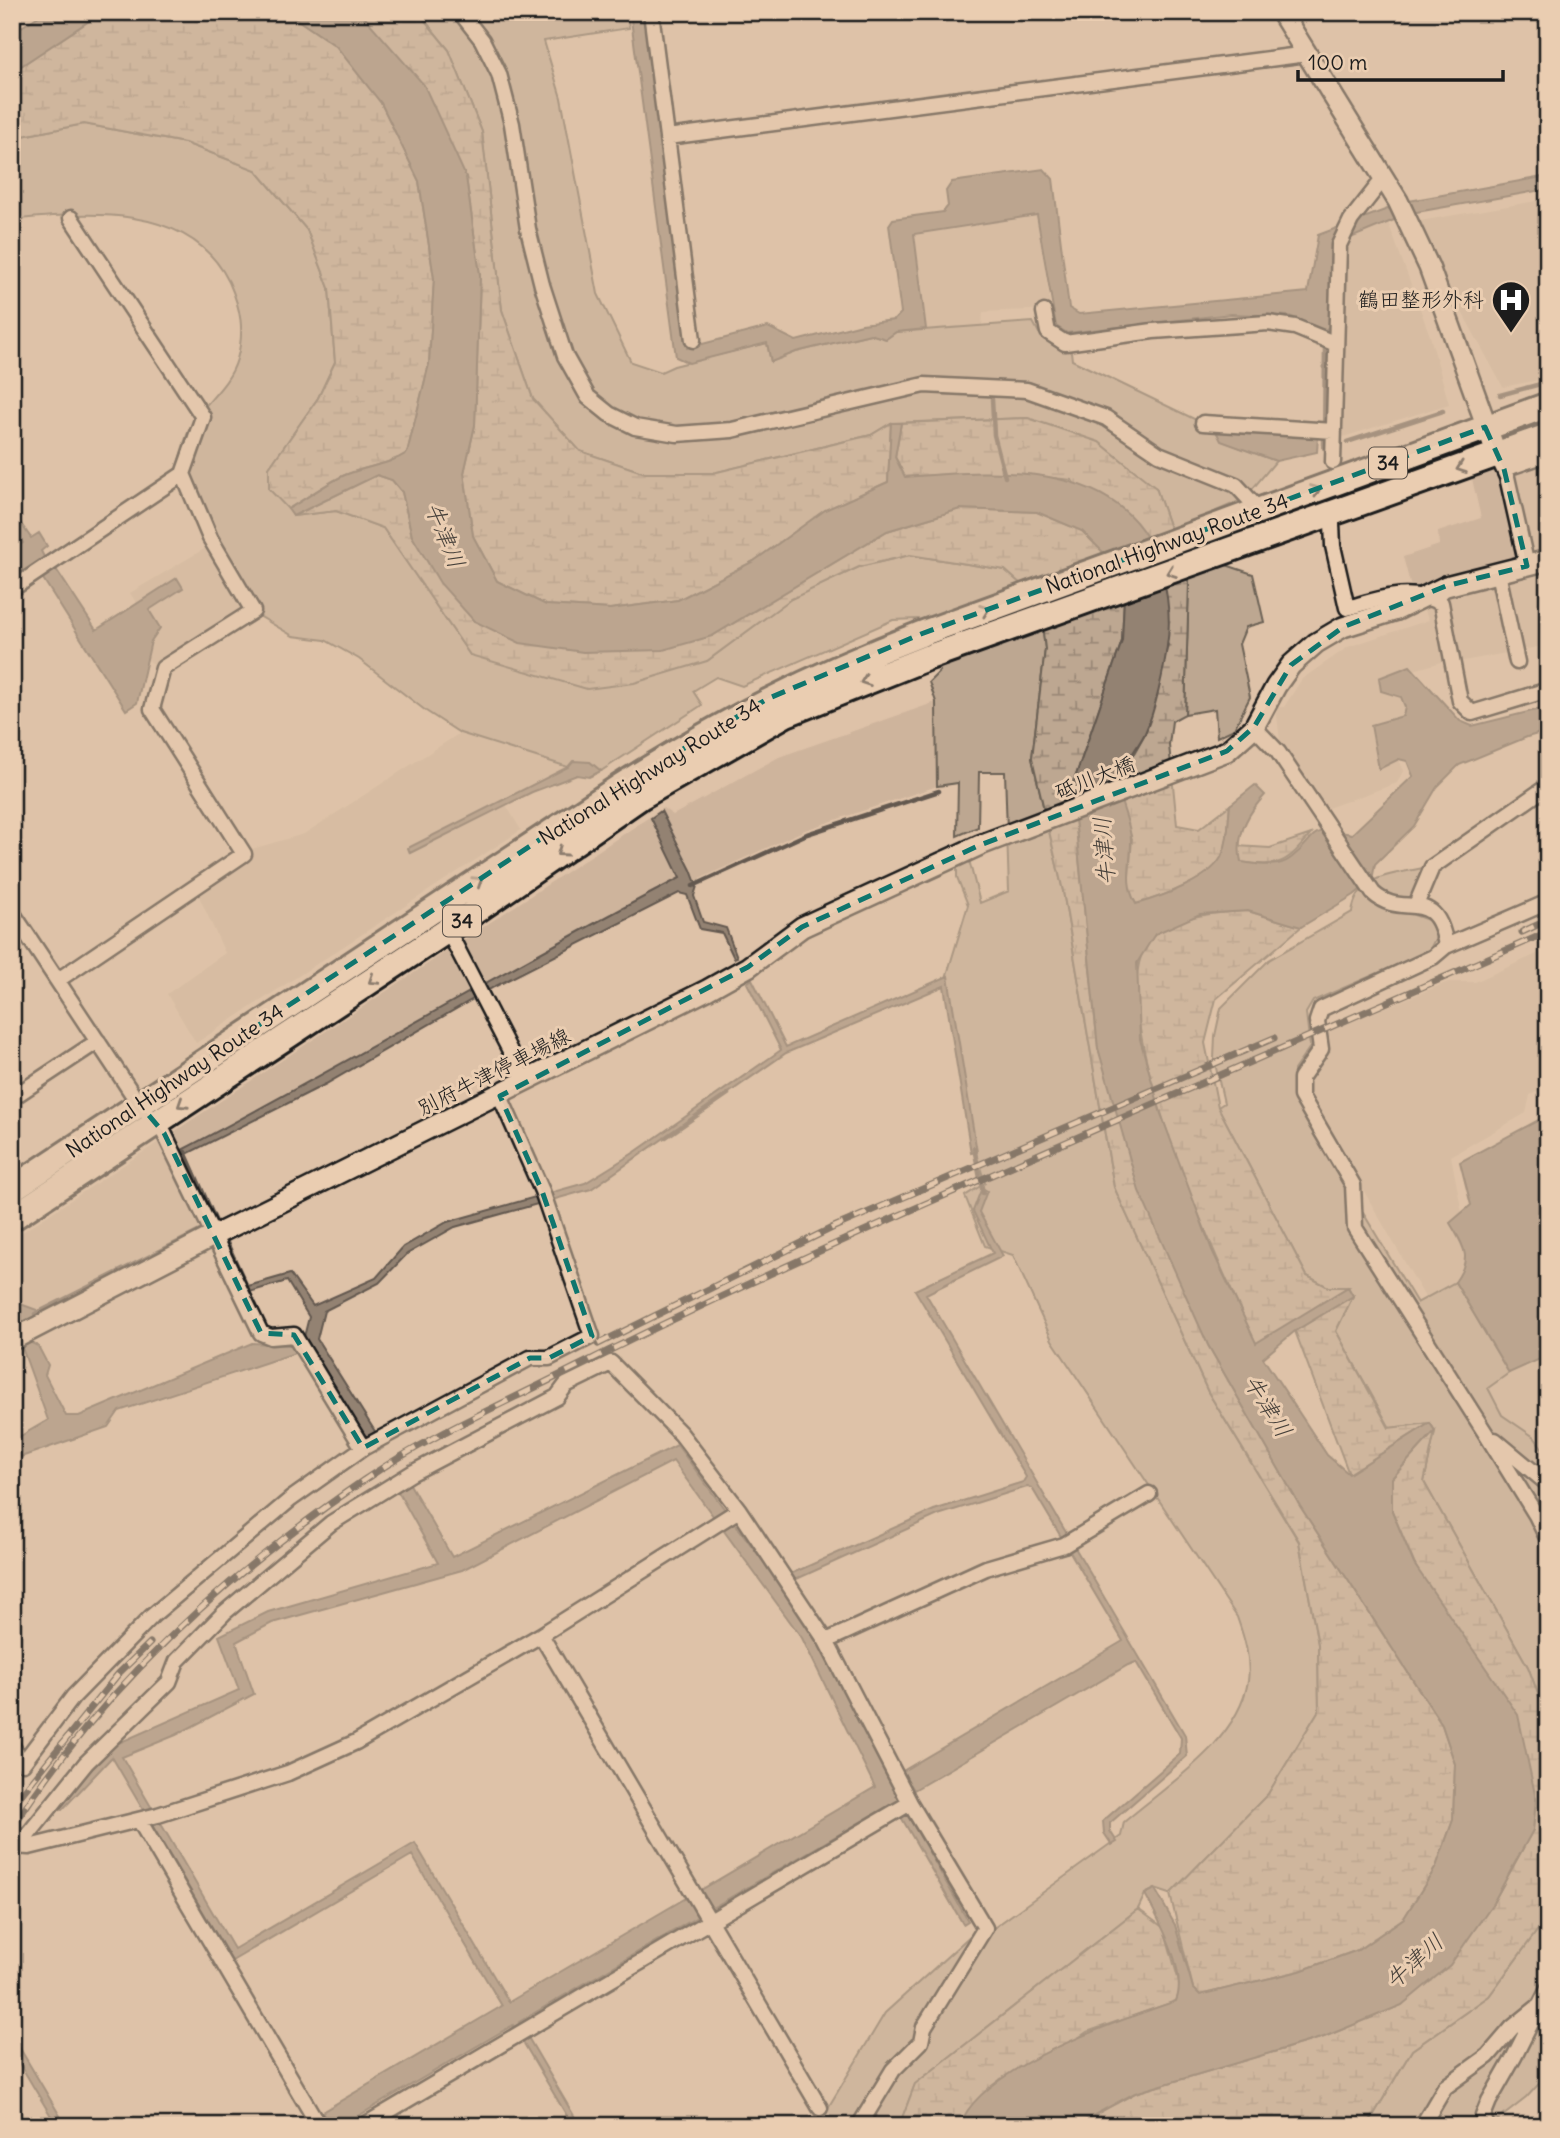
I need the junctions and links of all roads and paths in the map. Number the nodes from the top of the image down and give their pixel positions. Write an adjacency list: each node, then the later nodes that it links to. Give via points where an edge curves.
1 (460, 12): 20 (street, via 482,40 499,74 539,274 565,356 588,397 609,414 635,427 677,434 732,430 924,385 1027,390 1107,418 1159,454 1236,485)
2 (651, 12): 5 (street)
3 (1281, 12): 4 (main road)
4 (1307, 54): 5 (street); 6 (main road)
5 (667, 136): 9 (street)
6 (1384, 177): 10 (street, via 1351,220 1339,245); 13 (main road, via 1429,267)
7 (71, 218): 19 (street, via 203,417)
8 (1044, 312): 10 (street, via 1048,332 1065,343 1268,323 1295,327)
9 (694, 340)
10 (1336, 344): 14 (street)
11 (1548, 405): 13 (highway, National Highway Route 34 / 34)
12 (1203, 423): 14 (street)
13 (1485, 427): 18 (main road); 20 (highway, National Highway Route 34 / 34, one-way to 13)
14 (1334, 431): 17 (street)
15 (1548, 436): 18 (highway, National Highway Route 34 / 34)
16 (1548, 454): 18 (street)
17 (1333, 462)
18 (1501, 462): 23 (street); 36 (highway, National Highway Route 34 / 34, one-way to 36, via 1235,549 929,657 797,709 642,796)
19 (183, 474): 25 (street); 38 (street, via 210,538 253,611 163,668 152,709 244,854)
20 (1260, 511): 34 (highway, National Highway Route 34 / 34, one-way to 20, via 705,733 837,666)
21 (1332, 523): 26 (street, via 1332,546 1347,608 1406,593)
22 (1548, 561): 23 (main road)
23 (1527, 566): 24 (main road)
24 (1498, 573): 26 (main road, via 1446,586); 27 (street)
25 (12, 589)
26 (1427, 596): 28 (street, via 1441,603 1460,701 1472,713); 29 (main road, via 1343,627 1316,643 1276,686)
27 (1517, 662)
28 (1548, 690)
29 (1254, 727): 31 (main road, 砥川大橋, via 1214,758); 33 (street, via 1278,752 1373,893 1380,899)
30 (1548, 786): 33 (street, via 1432,867)
31 (992, 841): 40 (main road, 別府牛津停車場線, via 802,926 748,967)
32 (1548, 902): 37 (street)
33 (1416, 905): 37 (street, via 1431,911 1442,925)
34 (436, 908): 36 (street); 43 (highway, National Highway Route 34 / 34)
35 (12, 912): 38 (street)
36 (448, 930): 40 (street); 43 (highway, National Highway Route 34 / 34, one-way to 43)
37 (1446, 946): 48 (street, via 1433,957 1321,1009 1317,1021 1321,1049 1301,1078 1301,1096 1353,1185 1355,1228)
38 (58, 980): 39 (street)
39 (98, 1041): 42 (street); 43 (street)
40 (526, 1082): 41 (main road, 別府牛津停車場線)
41 (500, 1096): 46 (main road, 別府牛津停車場線); 49 (street, via 542,1191 592,1336 549,1358 530,1358)
42 (12, 1098)
43 (148, 1113): 44 (highway, National Highway Route 34 / 34); 45 (highway, National Highway Route 34 / 34); 46 (street)
44 (12, 1189)
45 (12, 1218)
46 (215, 1235): 47 (main road, 別府牛津停車場線); 49 (street, via 261,1333 294,1335)
47 (18, 1337)
48 (1486, 1434): 50 (street); 53 (street)
49 (371, 1444): 56 (street, via 291,1499 152,1616 73,1697 23,1763)
50 (1548, 1484)
51 (1149, 1494): 55 (street, via 1068,1543 986,1569)
52 (738, 1510): 54 (street); 55 (street); 59 (street, via 681,1434 611,1363 331,1522 224,1613 177,1661 169,1682 86,1763)
53 (1548, 1540)
54 (541, 1634): 58 (street, via 356,1742 288,1773); 60 (street)
55 (826, 1641): 57 (street)
56 (12, 1746)
57 (901, 1797): 60 (street); 66 (street, via 985,1928 924,2027 920,2042 893,2070)
58 (148, 1817): 59 (street); 64 (street)
59 (15, 1847)
60 (703, 1909): 63 (street); 65 (street, via 521,2032)
61 (1548, 1989): 62 (street)
62 (1538, 2007): 67 (street, via 1488,2056 1445,2087); 68 (street, via 1489,2101 1483,2116)
63 (820, 2108)
64 (317, 2123)
65 (363, 2126)
66 (859, 2126)
67 (1422, 2126)
68 (1486, 2126)

